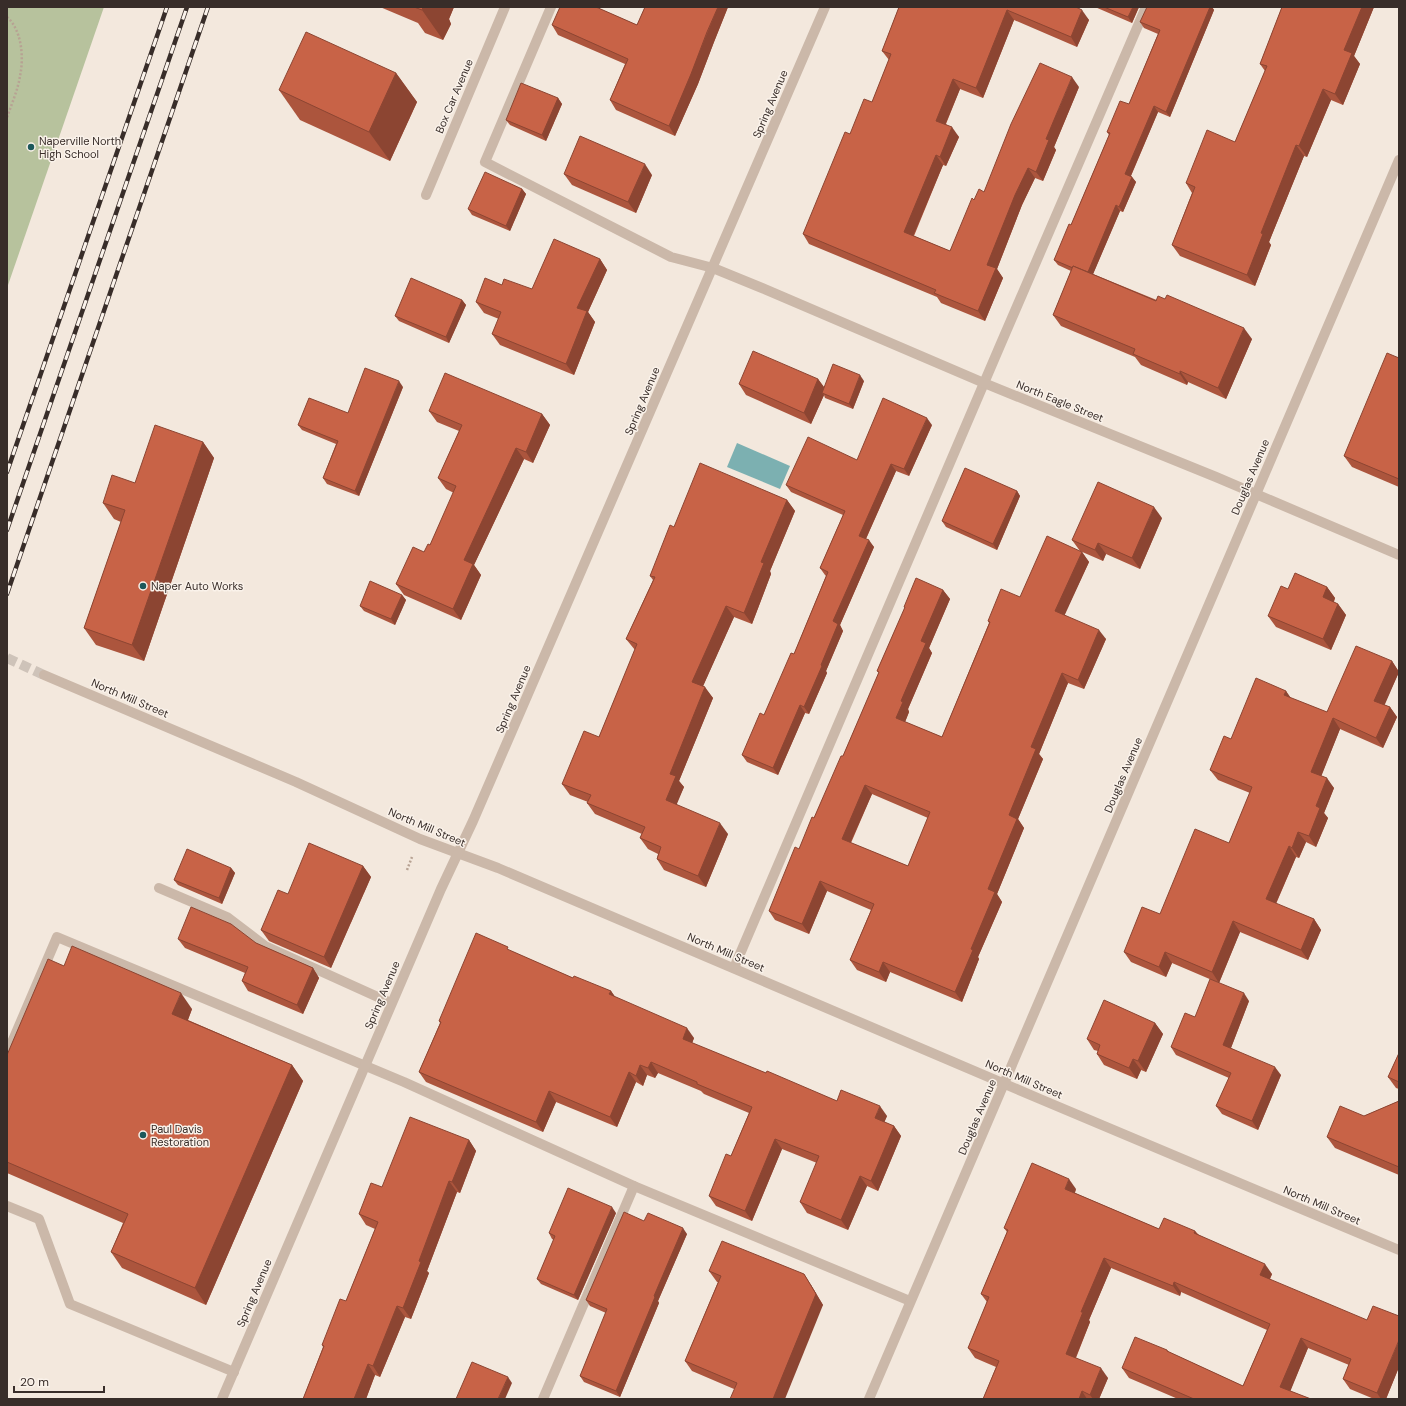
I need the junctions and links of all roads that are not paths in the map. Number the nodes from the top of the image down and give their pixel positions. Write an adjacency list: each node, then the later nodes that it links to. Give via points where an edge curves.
1 (505, 7): 6 (street, Box Car Avenue)
2 (551, 7): 7 (street, North Eagle Street, via 485,162 671,257)
3 (825, 7): 7 (street, Spring Avenue)
4 (1146, 7): 8 (street)
5 (1399, 160): 9 (street, Douglas Avenue)
6 (426, 195)
7 (713, 268): 8 (street, North Eagle Street); 12 (street, Spring Avenue)
8 (984, 383): 9 (street, North Eagle Street); 14 (street)
9 (1256, 494): 10 (street, North Eagle Street); 18 (street, Douglas Avenue)
10 (1399, 555)
11 (44, 675): 12 (street, North Mill Street, via 296,782 420,839)
12 (458, 853): 14 (street, North Mill Street); 15 (street, Spring Avenue)
13 (159, 888): 15 (street, via 227,917 265,946)
14 (734, 968): 18 (street, North Mill Street)
15 (391, 1003): 17 (street, Spring Avenue)
16 (7, 1054): 17 (street, via 57,937)
17 (365, 1066): 19 (street); 23 (street, Spring Avenue)
18 (1004, 1083): 21 (street, North Mill Street); 22 (street, Douglas Avenue)
19 (634, 1186): 22 (street); 25 (street)
20 (7, 1206): 23 (street, via 39,1219 70,1304)
21 (1399, 1250)
22 (910, 1300): 26 (street, Douglas Avenue)
23 (234, 1372): 24 (street, Spring Avenue)
24 (222, 1399)
25 (543, 1399)
26 (869, 1399)

